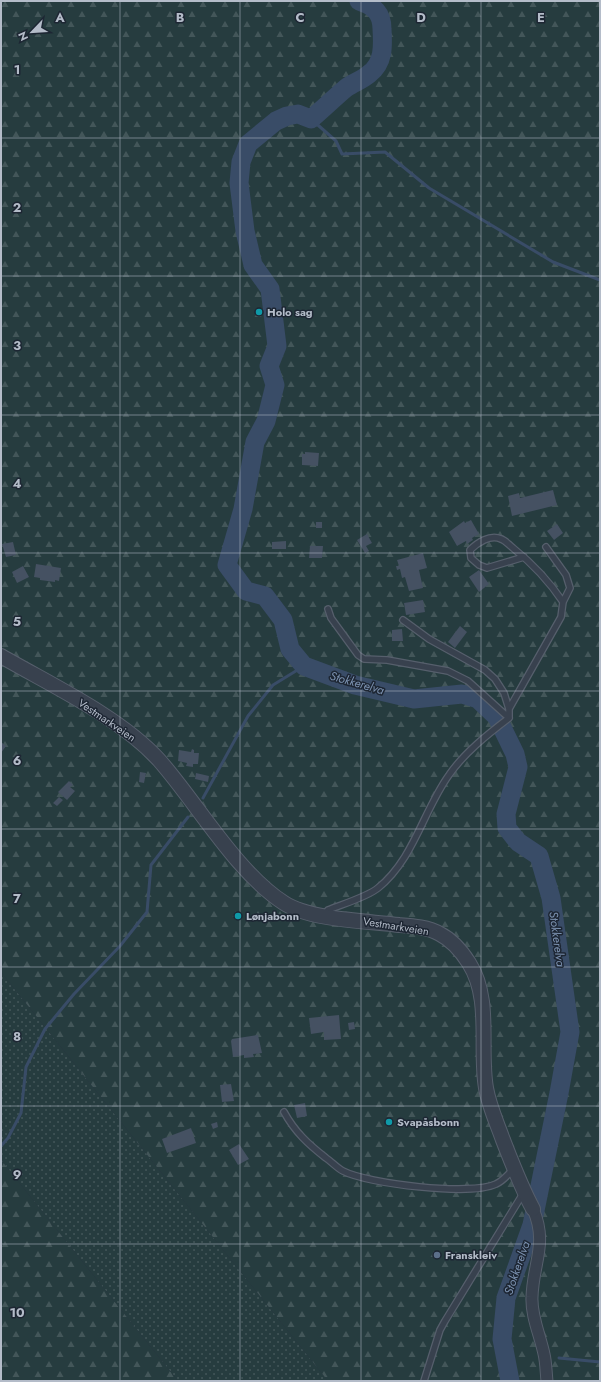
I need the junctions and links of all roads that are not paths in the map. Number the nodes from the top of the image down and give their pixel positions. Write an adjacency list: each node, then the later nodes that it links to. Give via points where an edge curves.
1 (546, 546): 3 (lane, via 566,575 570,588)
2 (524, 557): 2 (lane, via 500,538 488,538 470,550 471,558 487,568); 3 (lane, via 553,586)
3 (563, 602): 7 (lane, via 561,617)
4 (328, 609): 8 (lane, via 331,618 358,655 364,659 448,670 468,681)
5 (403, 620): 7 (lane, via 429,639 485,670 504,693)
6 (1, 656): 9 (street, Vestmarkveien, via 80,701 140,742 158,759 245,868 265,888 284,903 301,911)
7 (508, 709): 8 (lane)
8 (509, 718): 9 (lane, via 449,774 422,827 390,878 377,889 328,910)
9 (323, 915): 11 (street, Vestmarkveien, via 438,932 449,939 470,965 478,982 482,1007 486,1090)
10 (284, 1112): 11 (lane, via 304,1142 343,1171 363,1178 412,1187 480,1188 495,1185)
11 (514, 1168): 12 (street, Vestmarkveien)
12 (524, 1192): 13 (street, Vestmarkveien); 14 (lane, via 445,1321)
13 (535, 1213): 15 (street, Vestmarkveien, via 541,1245 532,1296 533,1312 544,1355)
14 (424, 1381)
15 (547, 1381)

